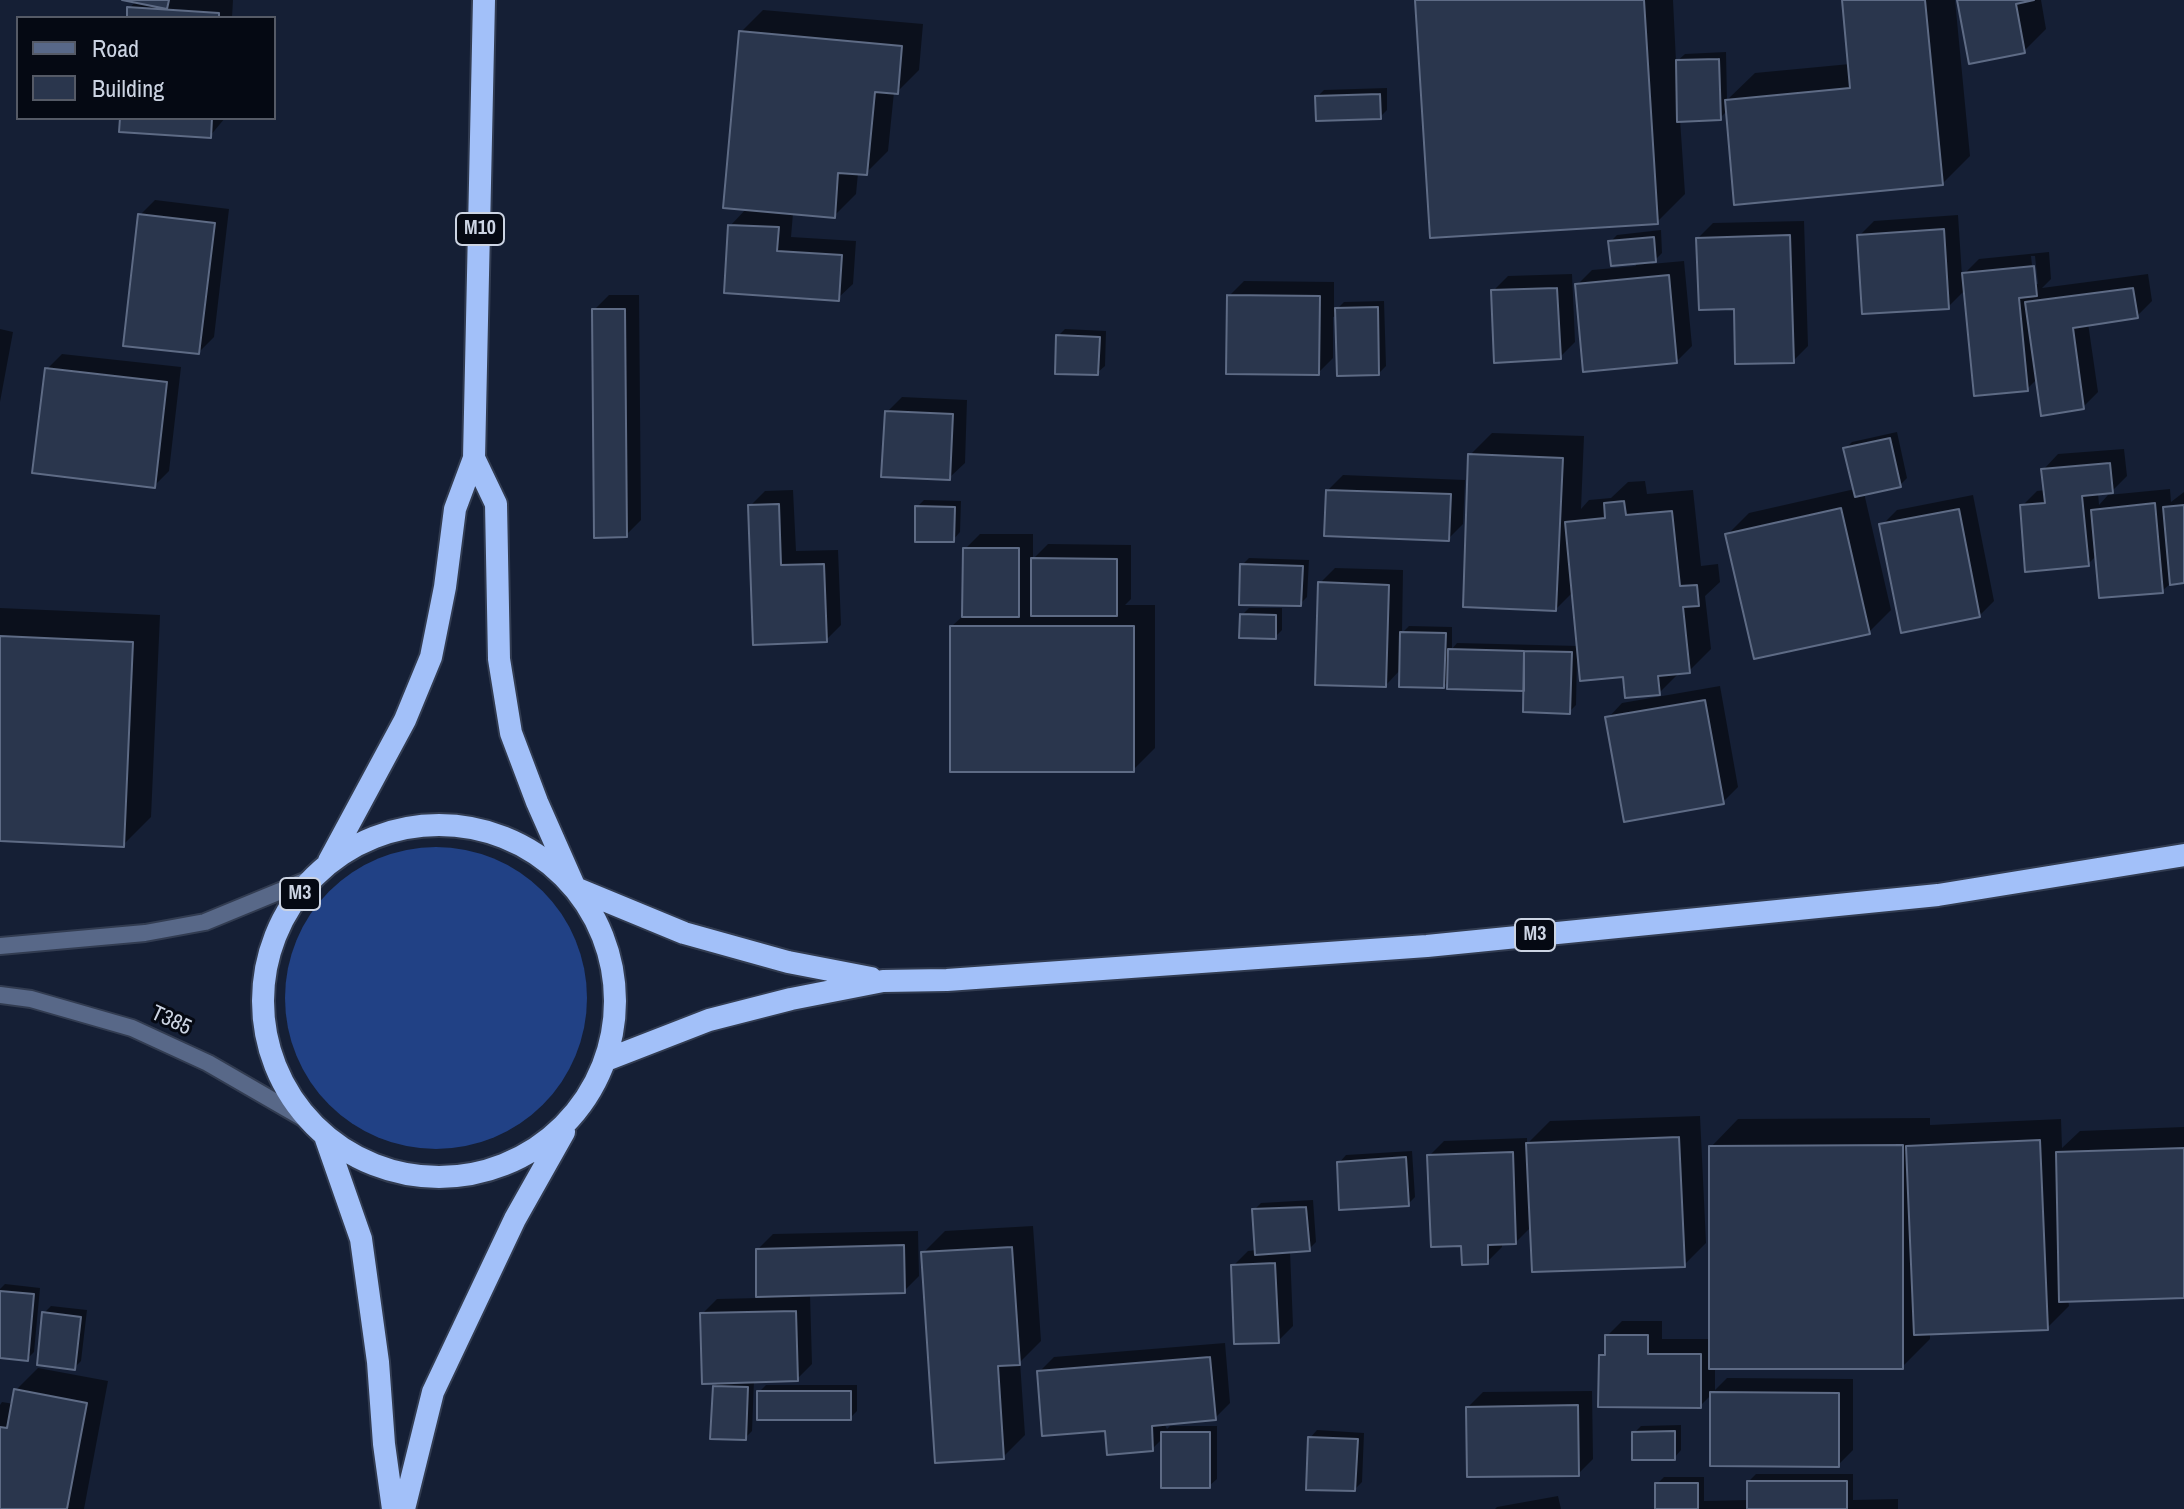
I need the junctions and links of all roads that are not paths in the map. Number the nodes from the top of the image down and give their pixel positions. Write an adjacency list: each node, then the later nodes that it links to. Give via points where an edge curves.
1 (484, 0): 2 (highway, M10)
2 (474, 458): 4 (highway, M10, via 455,509 431,657 405,720); 5 (highway, M10, via 496,504 499,659 511,733)
3 (2184, 855): 7 (highway, M3, via 1938,895 1427,946)
4 (320, 871): 5 (highway, M3, via 366,840 409,827 456,825 500,836 541,857); 6 (street, via 205,922); 11 (highway, M3, via 285,913 268,954 262,999 267,1043 283,1085)
5 (575, 888): 7 (highway, M3, via 684,933); 9 (highway, M3, via 600,926 614,970 616,1016)
6 (0, 946)
7 (883, 981): 9 (highway, M3, via 709,1020)
8 (0, 995): 11 (street, T385 / T385, via 132,1028 208,1063)
9 (606, 1060): 10 (highway, M3)
10 (572, 1117): 11 (highway, M3, via 538,1147 498,1168 453,1177 408,1175 364,1161); 13 (highway, M3, via 515,1219 433,1392)
11 (317, 1129): 12 (highway, M3, via 361,1239)
12 (393, 1509)
13 (404, 1509)

